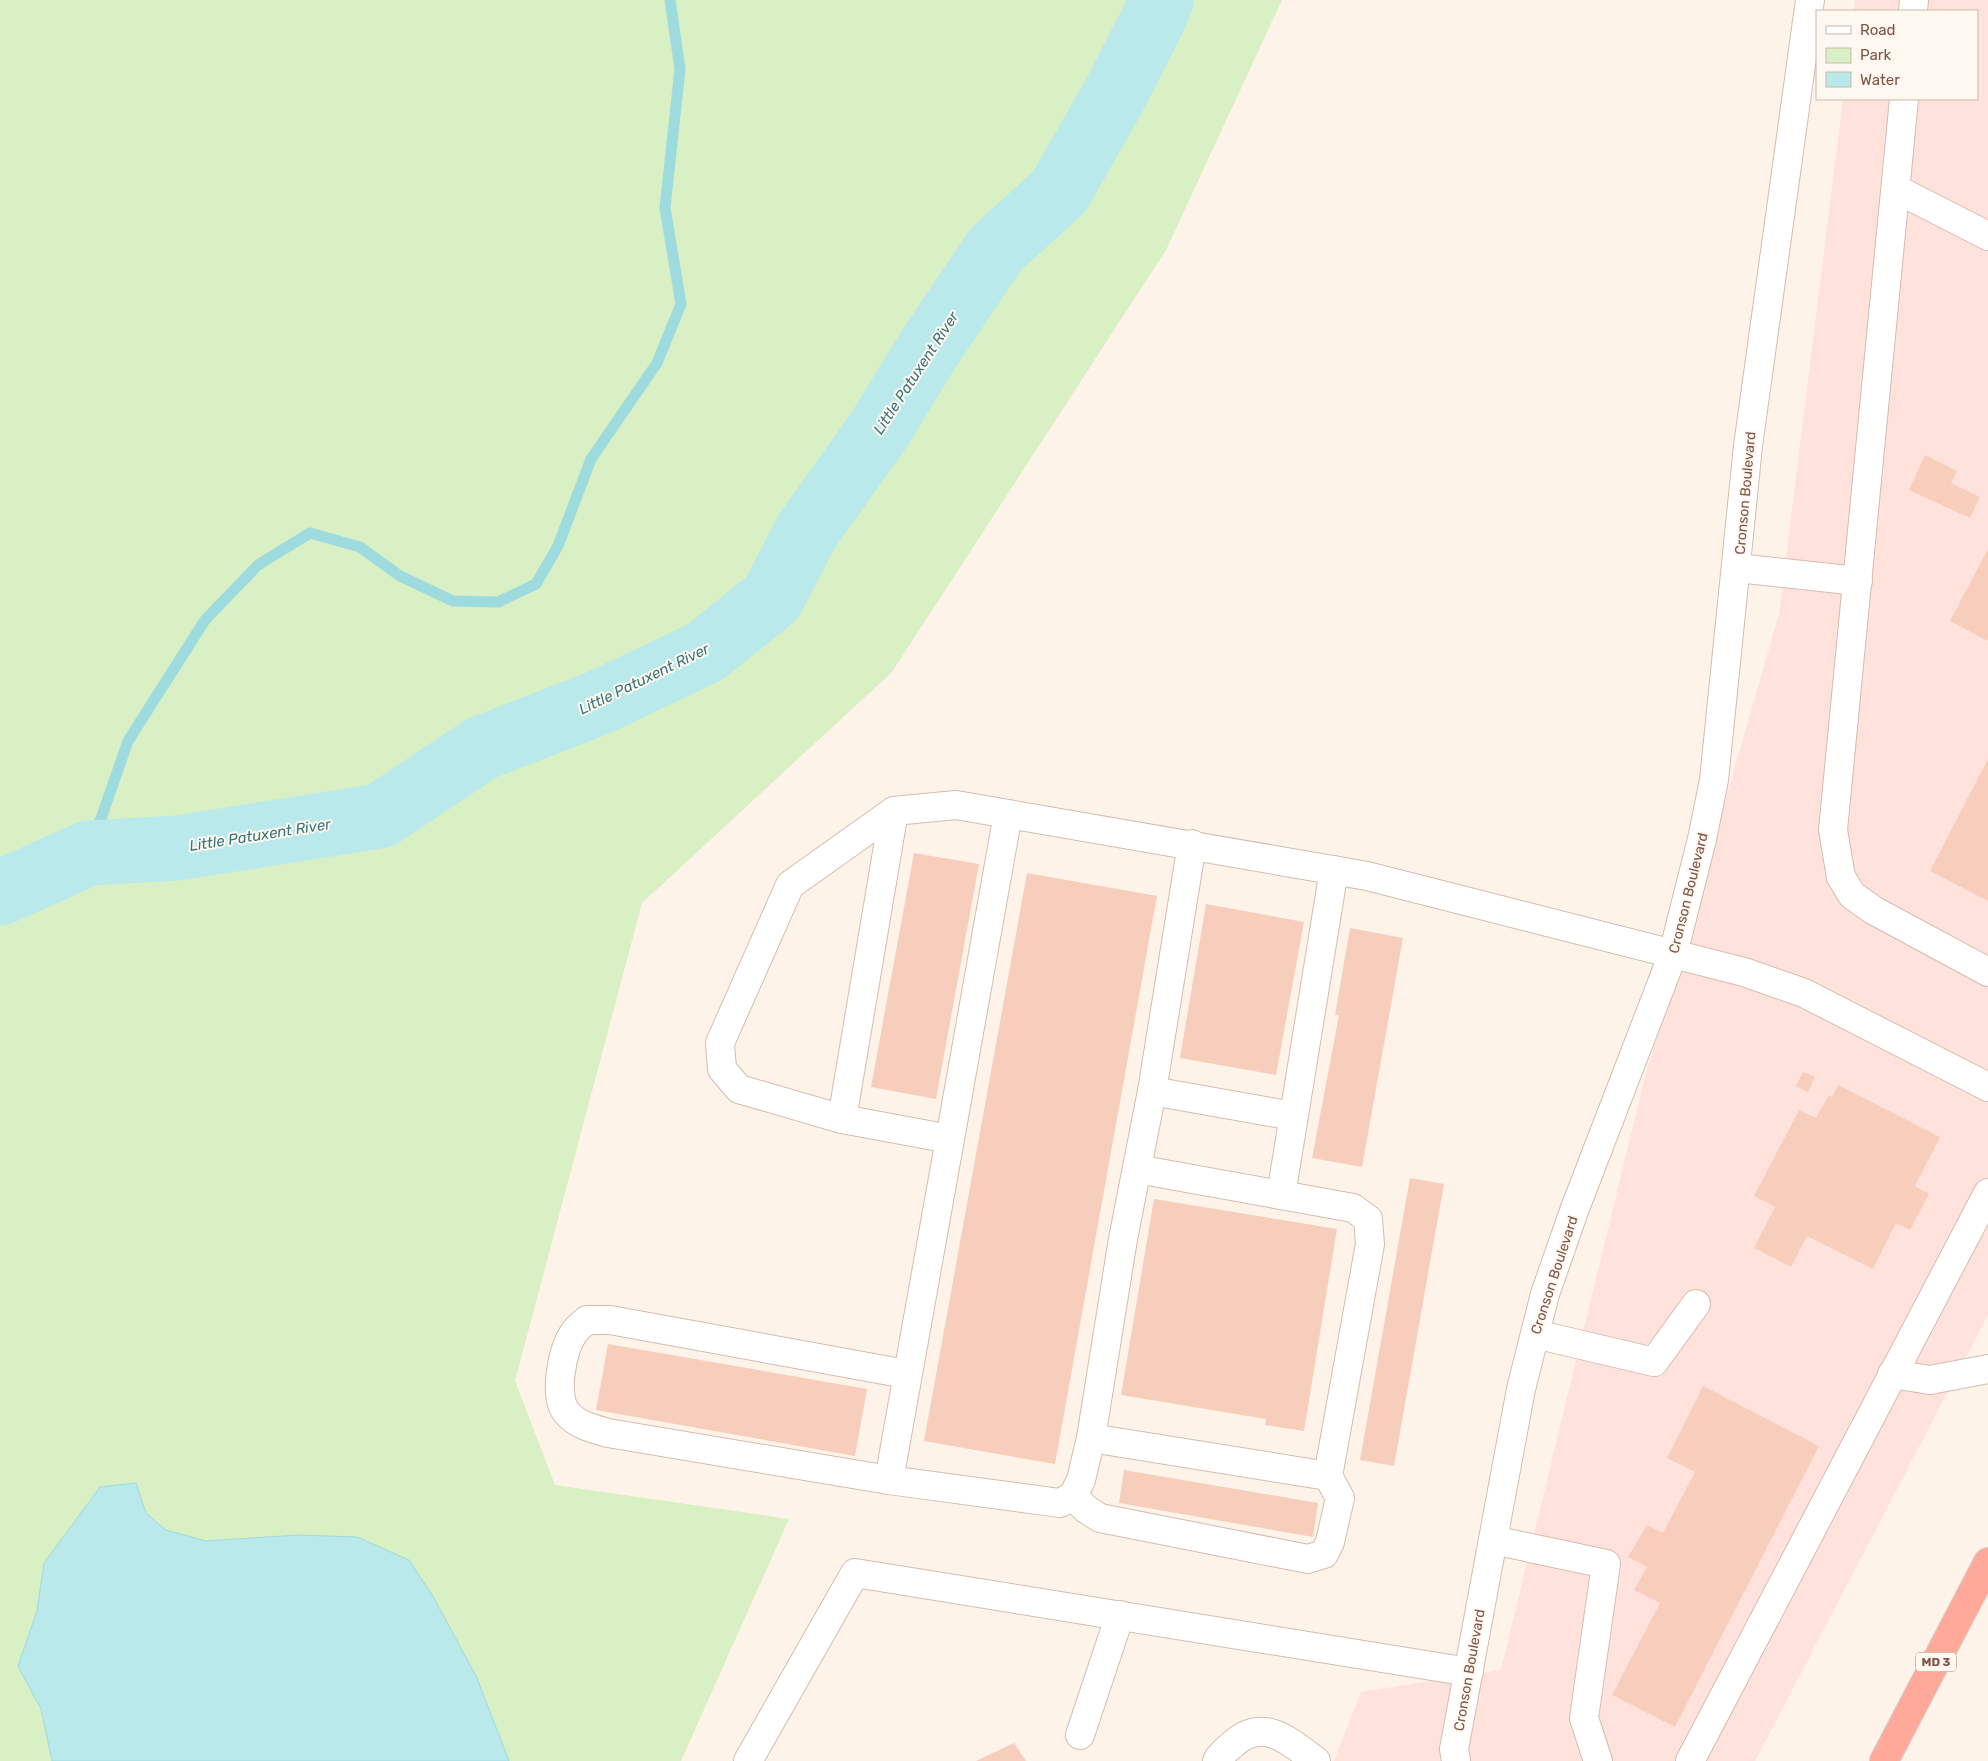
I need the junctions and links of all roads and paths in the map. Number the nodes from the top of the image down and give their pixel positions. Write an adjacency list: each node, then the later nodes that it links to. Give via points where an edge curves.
1 (1810, 0): 5 (street, Cronson Boulevard, via 1748,446)
2 (1904, 100): 3 (street)
3 (1896, 189): 4 (street); 6 (street)
4 (1988, 236)
5 (1738, 568): 6 (street); 11 (street, Cronson Boulevard, via 1714,780)
6 (1858, 581): 12 (street, via 1833,830 1841,877 1852,895 1873,910)
7 (894, 811): 8 (street, via 956,805); 16 (street); 16 (street, via 790,885 720,1043 722,1069 739,1089)
8 (1008, 814): 9 (street); 17 (street)
9 (1192, 844): 10 (street); 14 (street)
10 (1334, 870): 11 (street); 15 (street)
11 (1673, 954): 13 (street, via 1744,972 1804,993); 22 (street, Cronson Boulevard, via 1574,1211)
12 (1988, 972)
13 (1988, 1087)
14 (1152, 1091): 15 (street); 18 (street)
15 (1293, 1116): 20 (street)
16 (842, 1119): 17 (street)
17 (950, 1138): 24 (street)
18 (1137, 1169): 20 (street); 26 (street)
19 (1988, 1193): 25 (street)
20 (1281, 1195): 27 (street, via 1353,1208 1368,1219 1370,1244)
21 (1696, 1304): 22 (street, via 1654,1362)
22 (1534, 1334): 30 (street, Cronson Boulevard)
23 (1988, 1369): 25 (street, via 1930,1380)
24 (906, 1374): 28 (street); 28 (street, via 610,1320 586,1320 573,1334 564,1356 559,1392 566,1413 586,1427)
25 (1892, 1374): 40 (street)
26 (1091, 1438): 27 (street); 29 (street, via 1081,1480)
27 (1328, 1476): 29 (street, via 1340,1498 1330,1542 1324,1554 1308,1559 1100,1518)
28 (888, 1480): 29 (street, via 1060,1503)
29 (1073, 1496)
30 (1493, 1540): 33 (street, Cronson Boulevard); 39 (street, via 1606,1564 1584,1718)
31 (1988, 1562): 41 (highway, MD 3)
32 (1120, 1615): 33 (street); 34 (street); 35 (street, via 855,1573)
33 (1468, 1672): 38 (street, Cronson Boulevard, via 1454,1749)
34 (1080, 1735)
35 (748, 1761)
36 (1217, 1761): 37 (street, via 1237,1740 1256,1731 1278,1734)
37 (1316, 1761)
38 (1456, 1761)
39 (1598, 1761)
40 (1690, 1761)
41 (1884, 1761)

